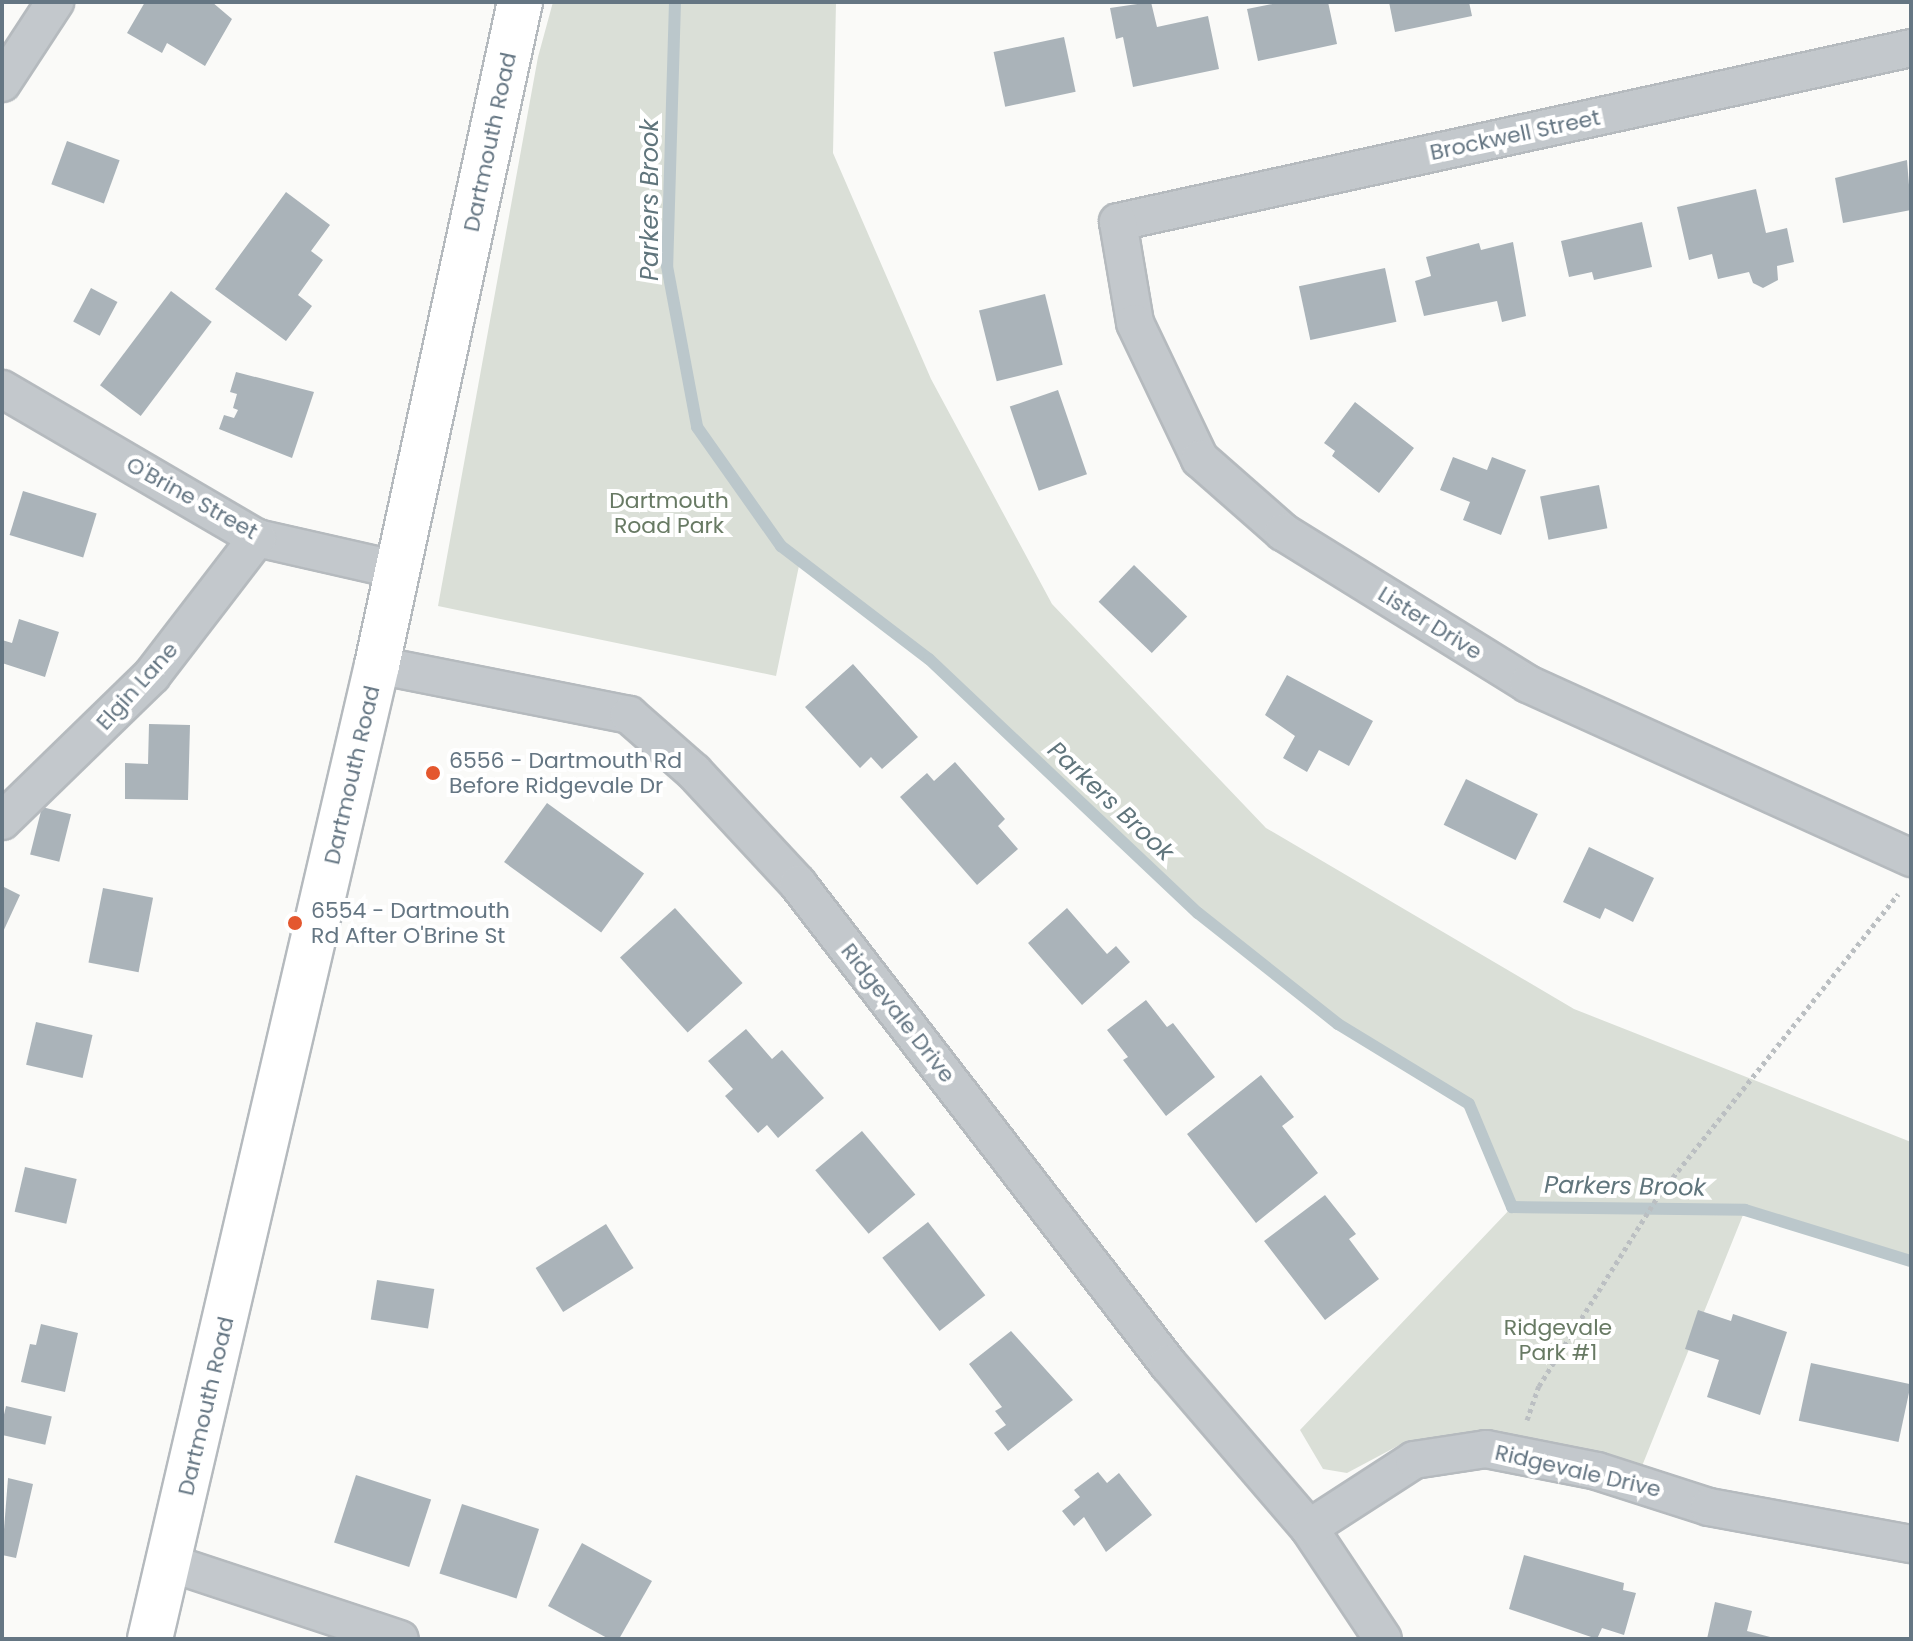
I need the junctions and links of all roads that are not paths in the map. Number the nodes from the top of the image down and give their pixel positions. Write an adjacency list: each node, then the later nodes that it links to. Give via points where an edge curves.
1 (55, 2): 4 (street)
2 (520, 2): 8 (main road, Dartmouth Road)
3 (1911, 48): 5 (street, Brockwell Street)
4 (2, 83)
5 (1118, 222): 11 (street, Lister Drive, via 1135,323 1200,459 1283,532 1528,684)
6 (2, 389): 7 (street, O'Brine Street)
7 (257, 538): 8 (street, O'Brine Street); 10 (street, Elgin Lane, via 152,675)
8 (398, 570): 9 (main road, Dartmouth Road)
9 (377, 665): 12 (street, Ridgevale Drive, via 629,715 694,772 798,884 1168,1364); 14 (main road, Dartmouth Road)
10 (2, 821)
11 (1906, 874)
12 (1309, 1528): 13 (street, Ridgevale Drive, via 1414,1460 1486,1449 1597,1471 1709,1507); 17 (street, Ridgevale Drive)
13 (1911, 1544)
14 (170, 1563): 15 (main road, Dartmouth Road); 16 (street)
15 (150, 1639)
16 (400, 1639)
17 (1383, 1639)

